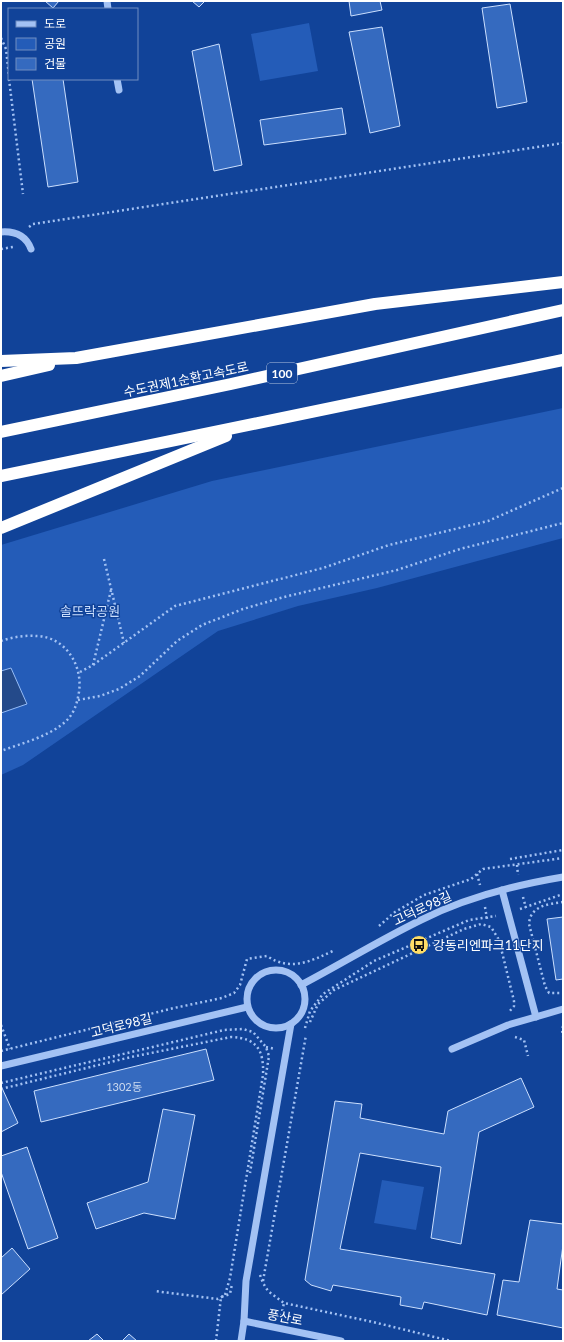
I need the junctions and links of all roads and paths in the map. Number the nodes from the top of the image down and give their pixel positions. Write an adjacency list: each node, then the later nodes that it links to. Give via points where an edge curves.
1 (1, 38): 2 (path, via 6,49)
2 (8, 67)
3 (9, 80): 7 (path)
4 (117, 80): 5 (street)
5 (119, 90)
6 (563, 143): 9 (path, via 33,224)
7 (23, 194)
8 (1, 232): 9 (street)
9 (22, 236): 10 (street)
10 (31, 249)
11 (563, 282): 13 (highway, via 375,304)
12 (563, 310): 18 (highway, 수도권제1순환고속도로 / 100)
13 (76, 358): 15 (highway); 16 (highway)
14 (563, 360): 17 (highway)
15 (1, 361)
16 (1, 376)
17 (253, 425): 19 (highway); 22 (highway)
18 (1, 432)
19 (1, 476)
20 (563, 488): 26 (path, via 488,521 389,545 323,568 175,606)
21 (563, 523): 29 (path, via 460,549 397,570 243,609 202,625 177,640 140,676 119,689)
22 (1, 528)
23 (104, 559): 24 (path)
24 (111, 590): 26 (path); 27 (path)
25 (1, 641): 28 (path, via 38,636 50,639 70,654)
26 (124, 643): 27 (path)
27 (93, 665): 28 (path)
28 (80, 672): 29 (path)
29 (78, 700): 30 (path, via 75,711 66,722)
30 (1, 751)
31 (563, 850): 33 (path)
32 (563, 858): 40 (path, via 483,869 471,879 424,895 395,912)
33 (510, 859)
34 (563, 877): 35 (street, 고덕로98길)
35 (502, 890): 42 (street, 고덕로98길, via 422,919); 47 (street)
36 (563, 894): 38 (path)
37 (563, 902): 43 (path, via 540,907 529,916 528,924 545,986 549,993)
38 (526, 908)
39 (487, 919): 58 (path, via 469,920 374,961 333,986 316,1002 310,1012)
40 (376, 929)
41 (337, 949): 55 (path, via 307,964 292,966 267,956 247,959 240,985 234,993 222,998)
42 (301, 985): 44 (street, via 294,976 285,972 267,971 252,981 246,998); 49 (street, via 305,1001 303,1010 299,1018)
43 (563, 993)
44 (247, 1007): 49 (street, via 256,1022 264,1027 283,1028); 60 (street, 고덕로98길)
45 (563, 1009): 47 (street)
46 (503, 1016): 48 (path, via 514,1006 512,992 496,933 491,927 480,924 409,953 334,990 318,1004)
47 (536, 1017): 56 (street, via 508,1025)
48 (310, 1022)
49 (291, 1024): 65 (street, via 246,1281)
50 (1, 1025): 55 (path)
51 (563, 1026): 53 (path)
52 (306, 1035): 69 (path, via 262,1284 276,1299 284,1303)
53 (563, 1036)
54 (508, 1037): 59 (path, via 524,1040)
55 (10, 1049): 57 (path)
56 (452, 1049)
57 (1, 1051)
58 (300, 1051)
59 (528, 1056)
60 (1, 1066)
61 (1, 1083): 64 (path, via 224,1030 243,1029 253,1032 266,1047 269,1056 233,1279 230,1294)
62 (1, 1089): 64 (path, via 231,1036 252,1041 263,1055 263,1075 229,1283 225,1295)
63 (154, 1291): 64 (path, via 209,1298)
64 (221, 1297): 66 (path)
65 (244, 1321): 67 (street); 68 (street, 풍산로)
66 (216, 1341)
67 (241, 1341)
68 (341, 1341)
69 (451, 1341)

